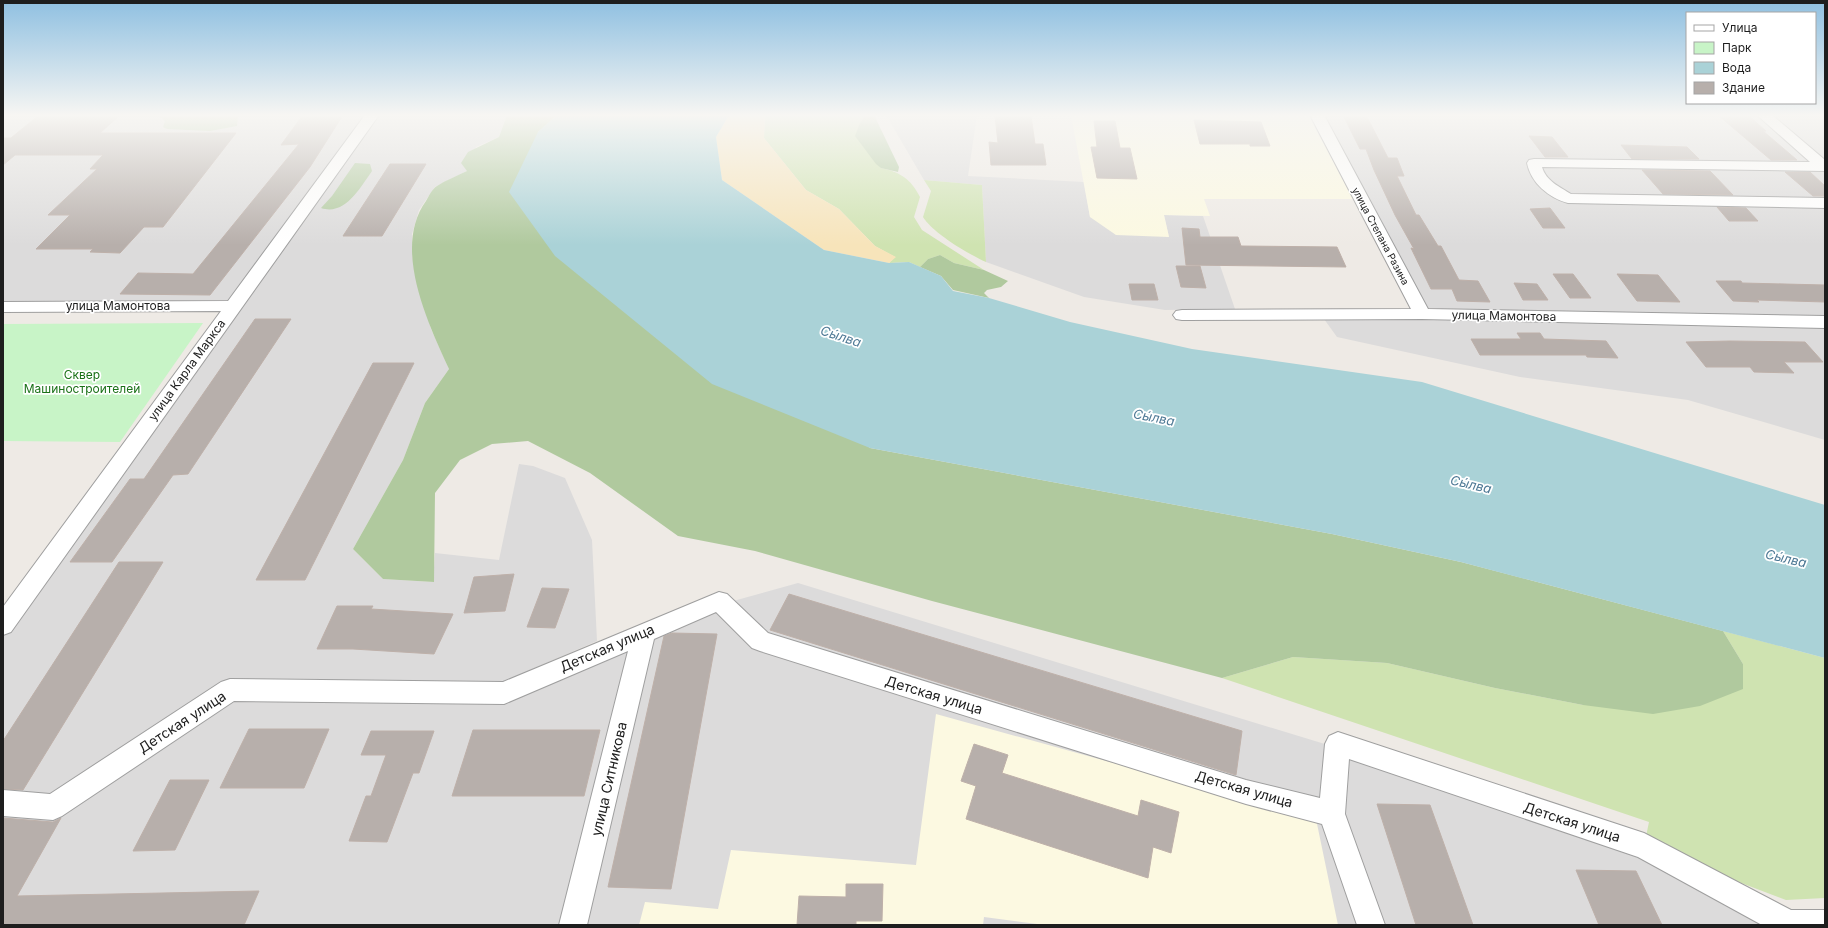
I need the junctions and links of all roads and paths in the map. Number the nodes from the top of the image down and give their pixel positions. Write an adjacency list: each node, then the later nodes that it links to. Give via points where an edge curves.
1 (340, 158): 6 (street, улица Карла Маркса)
2 (1340, 158): 8 (street, улица Степана Разина)
3 (1814, 158): 4 (street)
4 (1824, 167): 5 (street, via 1534,163 1536,174 1544,184 1568,198)
5 (1825, 203)
6 (233, 306): 7 (street, улица Мамонтова); 11 (street, улица Карла Маркса)
7 (3, 307)
8 (1422, 314): 9 (street, улица Мамонтова); 10 (street, улица Мамонтова)
9 (1182, 315)
10 (1825, 322)
11 (3, 625)
12 (644, 632): 13 (street, Детская улица, via 504,693 230,690 53,807); 14 (street, Детская улица, via 718,601 760,641 1246,792); 16 (street, улица Ситникова)
13 (3, 803)
14 (1332, 814): 15 (street, Детская улица, via 1338,744 1644,846 1789,924); 17 (street)
15 (1825, 924)
16 (573, 925)
17 (1371, 925)

